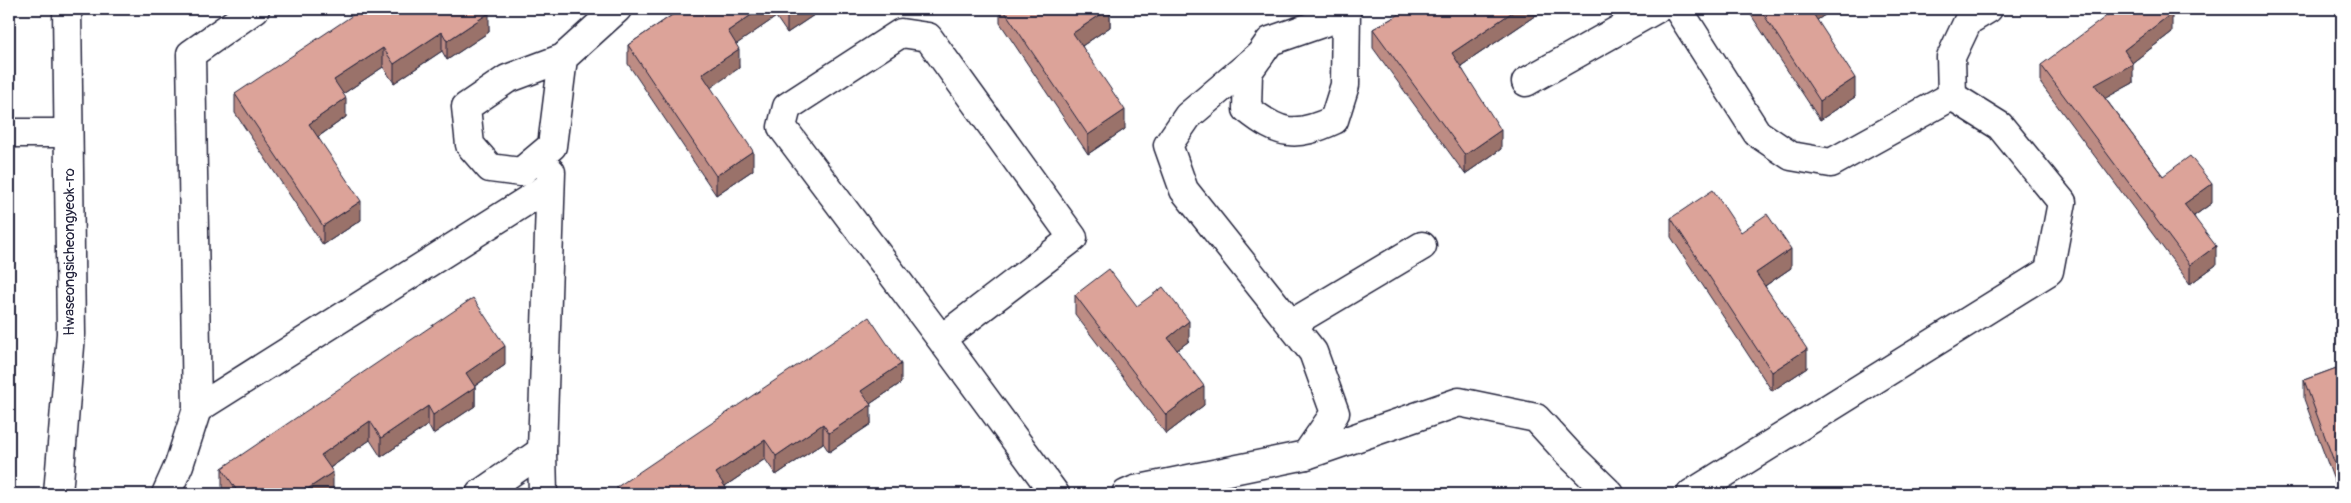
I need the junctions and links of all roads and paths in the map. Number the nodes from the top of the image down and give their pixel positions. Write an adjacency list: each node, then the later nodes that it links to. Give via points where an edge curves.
1 (66, 9): 13 (street, Hwaseongsicheongyeok-ro)
2 (255, 9): 19 (street, via 191,54)
3 (617, 9): 9 (street)
4 (1656, 9): 10 (street)
5 (1678, 9): 11 (street, via 1757,133 1791,156 1831,163)
6 (1988, 9): 11 (street, via 1968,21 1952,57)
7 (1345, 12): 8 (street, via 1270,41); 8 (street, via 1344,85 1334,120 1312,130 1292,131 1269,126 1248,108 1248,72)
8 (1260, 55): 17 (street, via 1188,116 1168,145 1184,190)
9 (563, 58): 14 (street); 14 (street, via 507,79 466,107 470,145 490,168 521,172)
10 (1526, 82)
11 (1952, 96): 29 (street, via 2000,126 2062,202 2049,271)
12 (9, 133): 13 (street)
13 (68, 133): 22 (street, Hwaseongsicheongyeok-ro, via 71,334)
14 (552, 146): 15 (street)
15 (550, 186): 19 (street); 20 (street)
16 (1422, 246): 17 (street)
17 (1291, 324): 21 (street, via 1314,352 1335,414)
18 (941, 339): 18 (street, via 782,127 787,107 901,33 928,37 1073,238); 26 (street)
19 (197, 409): 23 (street)
20 (542, 450): 24 (street); 25 (street)
21 (1306, 454): 27 (street); 28 (street, via 1459,402 1536,418)
22 (58, 494)
23 (166, 494)
24 (480, 494)
25 (543, 494)
26 (1055, 494)
27 (1126, 494)
28 (1610, 494)
29 (1691, 494)

